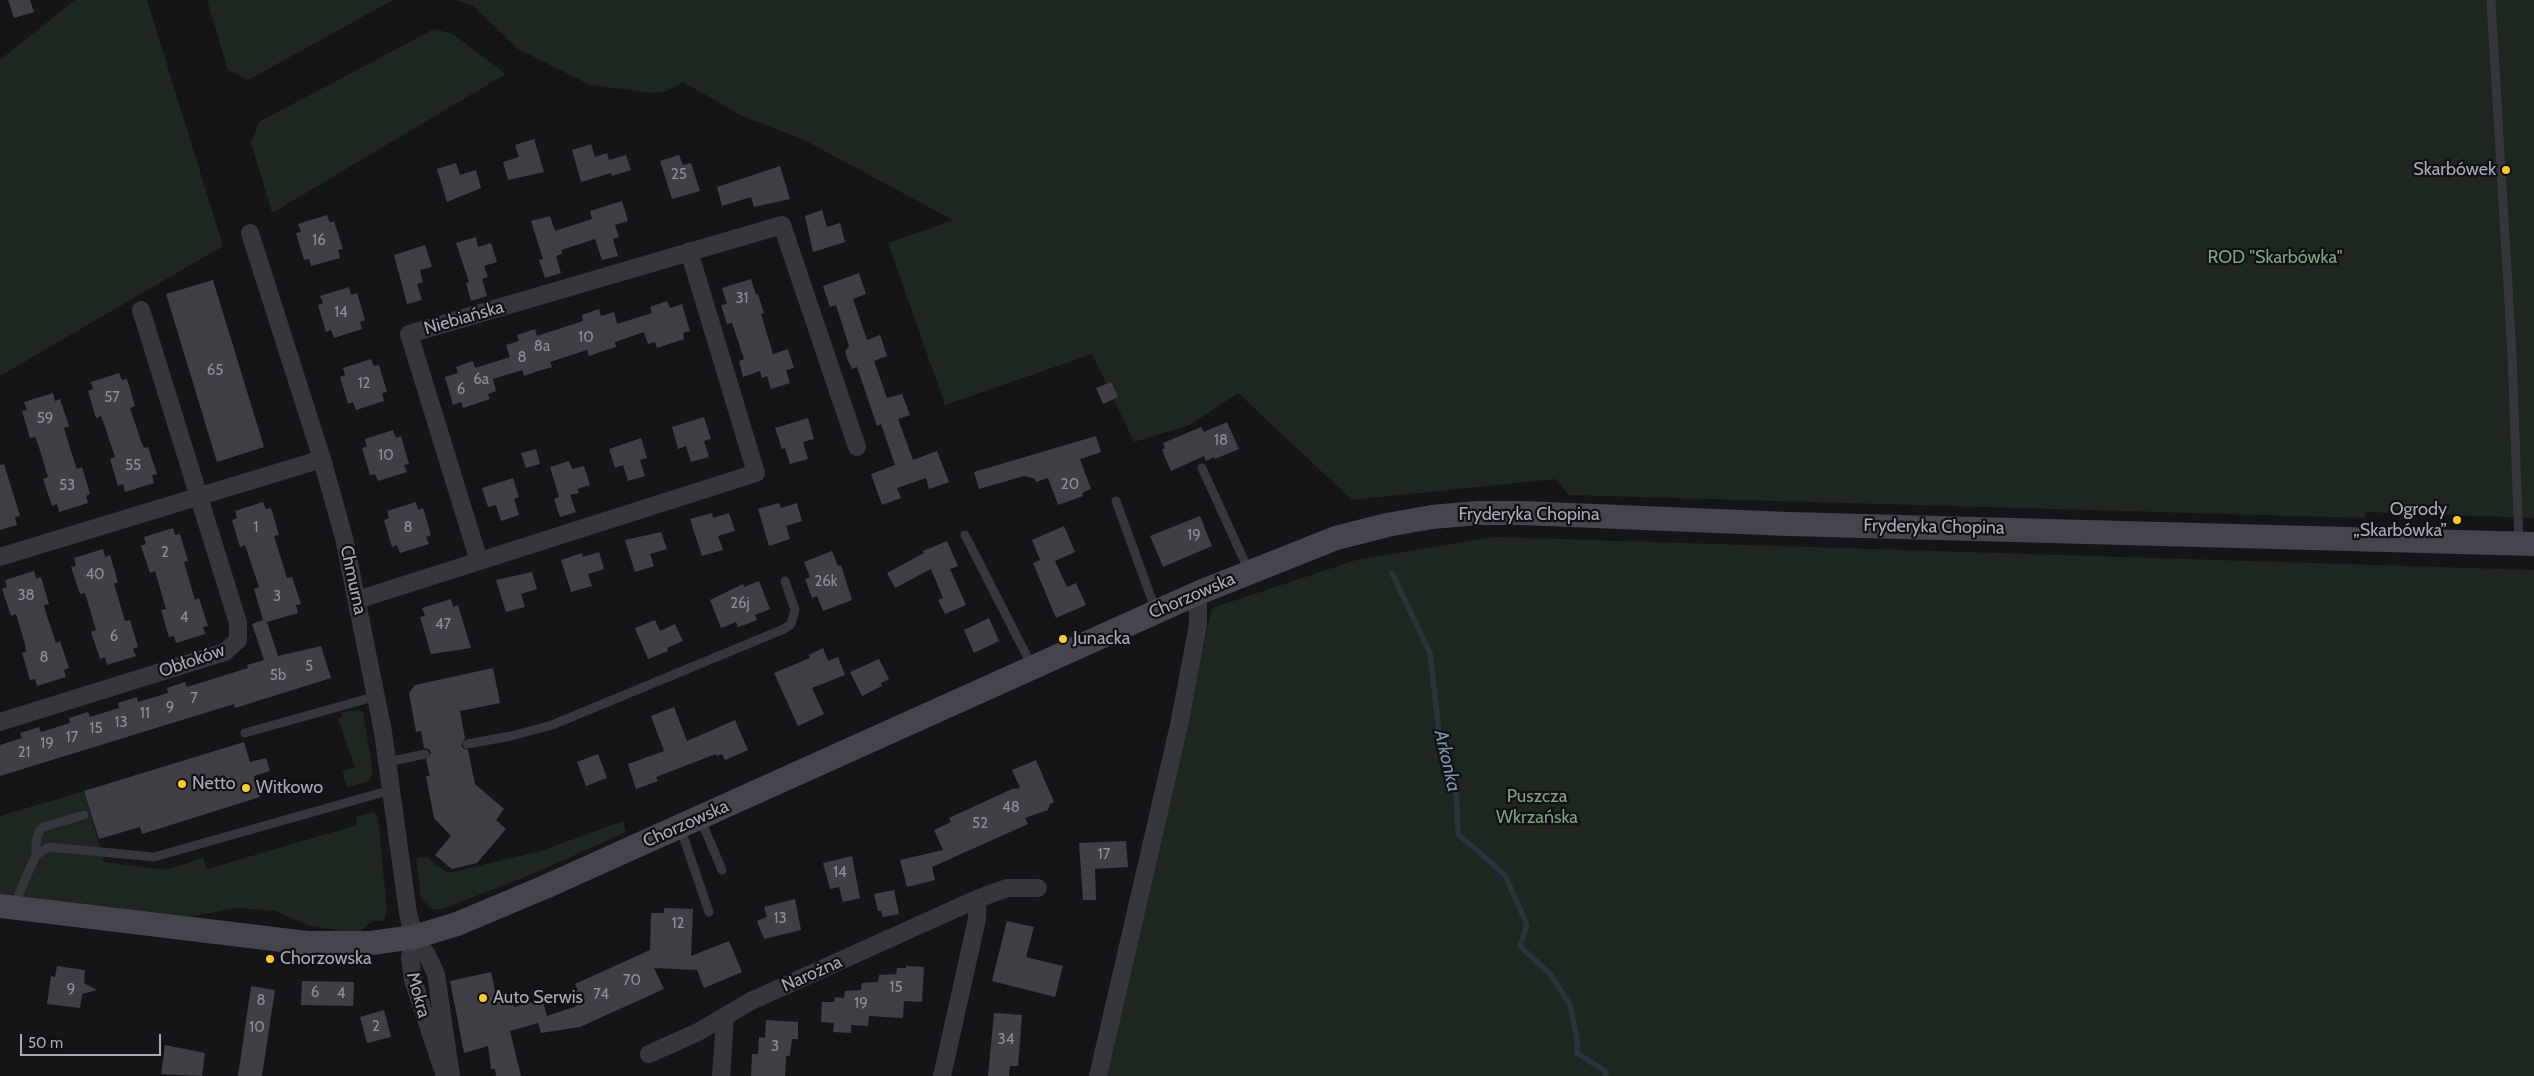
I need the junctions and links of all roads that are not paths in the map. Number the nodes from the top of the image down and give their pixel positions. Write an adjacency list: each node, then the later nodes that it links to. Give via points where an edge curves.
1 (2491, 0): 12 (lane)
2 (250, 233): 6 (street, Chmurna)
3 (690, 252): 5 (street, Niebiańska, via 782,225); 14 (street, via 756,473); 14 (street, Niebiańska, via 409,334)
4 (142, 310): 8 (street, Obłoków)
5 (857, 447)
6 (322, 459): 8 (street); 18 (street, Chmurna)
7 (1202, 468): 15 (lane)
8 (198, 496): 13 (street); 22 (street, Obłoków, via 238,623 238,640 232,647 225,652)
9 (1116, 501): 19 (lane)
10 (965, 535): 20 (lane)
11 (1336, 538): 12 (street, Fryderyka Chopina, via 1432,517 1500,513 1789,524); 15 (street, Chorzowska)
12 (2526, 543)
13 (0, 557)
14 (479, 561): 18 (street)
15 (1249, 572): 17 (street, Chorzowska)
16 (784, 581): 24 (lane, via 795,610 791,624 784,629 552,725)
17 (1198, 593): 20 (street, Chorzowska); 43 (street, via 1198,625 1179,725)
18 (357, 600): 21 (street, Chmurna)
19 (1152, 600)
20 (1032, 667): 29 (street, Chorzowska)
21 (377, 696): 23 (lane); 26 (street, Chmurna)
22 (0, 722)
23 (245, 733)
24 (467, 744)
25 (425, 754): 26 (lane)
26 (388, 762): 27 (street, Chmurna)
27 (391, 790): 30 (lane, via 154,857 49,847); 36 (street, Chmurna)
28 (84, 815): 30 (lane, via 43,827 36,843)
29 (690, 822): 31 (lane); 35 (lane); 36 (street, Chorzowska, via 477,917)
30 (36, 855): 34 (lane)
31 (722, 870)
32 (1038, 888): 33 (street, Narożna, via 1007,888)
33 (977, 899): 37 (street, Narożna, via 751,1001); 42 (street, via 977,920)
34 (6, 906): 36 (street, Chorzowska, via 307,942 371,943)
35 (709, 912)
36 (414, 937): 39 (street, Mokra, via 410,958 413,980); 40 (street, Mokra, via 436,974)
37 (725, 1017): 38 (street, Narożna); 41 (street)
38 (649, 1054)
39 (444, 1076)
40 (451, 1076)
41 (722, 1076)
42 (942, 1076)
43 (1098, 1076)

